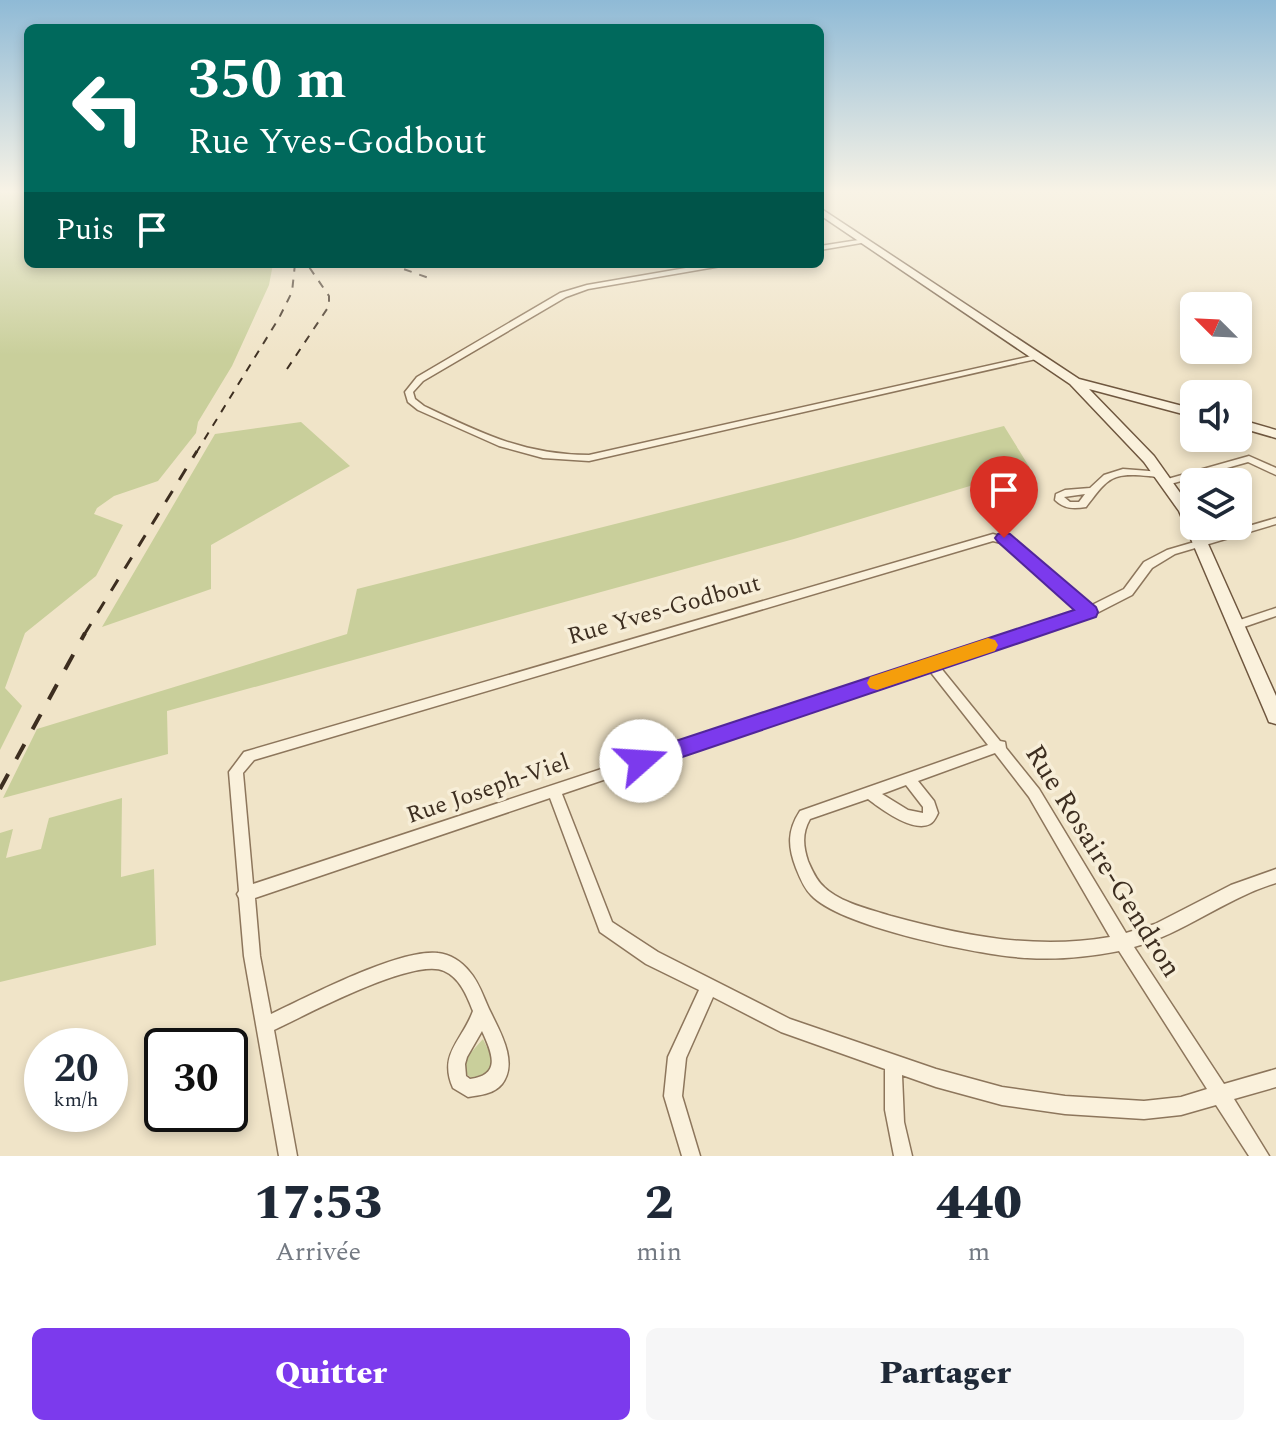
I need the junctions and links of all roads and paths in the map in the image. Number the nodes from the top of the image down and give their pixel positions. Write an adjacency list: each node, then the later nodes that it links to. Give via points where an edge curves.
1 (874, 247): 3 (street)
2 (688, 268): 3 (street, via 563,295 420,379 409,392 411,400 520,452 557,459 613,454)
3 (1036, 357): 4 (street)
4 (1074, 381): 5 (street); 9 (street)
5 (1180, 409)
6 (1252, 427): 7 (street)
7 (1276, 434)
8 (1276, 472): 9 (street, via 1249,459)
9 (1164, 478): 10 (street, via 1114,471); 12 (street)
10 (1091, 491)
11 (1276, 521): 12 (street, Rue Joseph-Viel)
12 (1202, 544): 13 (street, Rue Joseph-Viel, via 1148,565 1128,592); 15 (street)
13 (1089, 612): 16 (street, Rue Joseph-Viel); 23 (street, Rue Yves-Godbout, via 1013,543 993,537 259,752 240,763 236,772)
14 (1276, 612): 15 (street)
15 (1238, 625): 17 (street)
16 (931, 664): 18 (street, Rue Rosaire-Gendron); 20 (street, Rue Joseph-Viel)
17 (1276, 717)
18 (1000, 746): 19 (street); 24 (street, Rue Rosaire-Gendron, via 1051,819)
19 (908, 778): 21 (street); 21 (street, via 929,805 926,819 895,811)
20 (554, 790): 23 (street, Rue Joseph-Viel); 25 (street, via 606,927)
21 (869, 792): 24 (street, via 805,815 795,837 806,876 835,904 1008,949 1043,951)
22 (1276, 876): 24 (street)
23 (245, 894): 27 (street)
24 (1122, 942): 30 (street, Rue Rosaire-Gendron)
25 (709, 987): 28 (street, via 787,1026); 32 (street, via 677,1057 673,1096)
26 (481, 1011): 27 (street, via 466,977 427,960)
27 (264, 1026): 31 (street)
28 (894, 1064): 30 (street, via 1002,1096 1065,1105 1144,1110); 33 (street, via 891,1098)
29 (1276, 1078): 30 (street)
30 (1218, 1095): 34 (street, Rue Rosaire-Gendron)
31 (288, 1156)
32 (691, 1156)
33 (903, 1156)
34 (1260, 1156)

